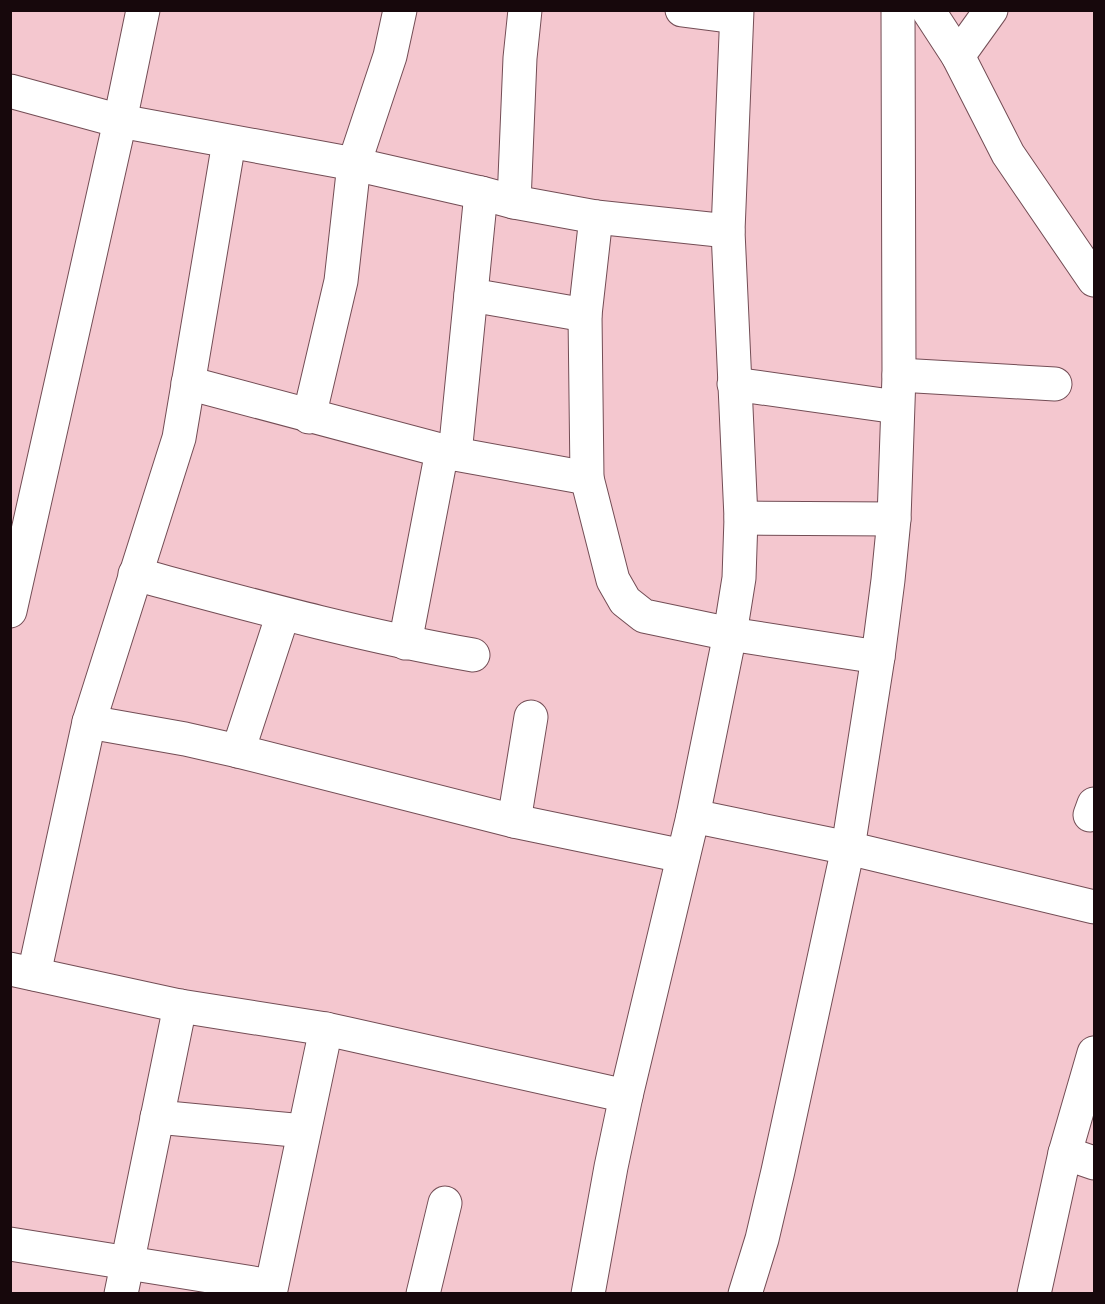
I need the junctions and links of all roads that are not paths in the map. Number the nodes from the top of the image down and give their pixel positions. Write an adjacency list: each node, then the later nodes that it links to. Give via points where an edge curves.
1 (143, 10): 11 (street)
2 (400, 10): 13 (street, via 390,56)
3 (525, 10): 15 (street)
4 (682, 10): 8 (street)
5 (898, 10): 21 (street)
6 (928, 10): 9 (street)
7 (991, 10): 9 (street)
8 (736, 14): 17 (street)
9 (958, 56): 18 (street, via 1008,154)
10 (10, 91): 11 (street)
11 (120, 121): 12 (street); 32 (street)
12 (229, 142): 13 (street); 22 (street)
13 (354, 164): 14 (street); 26 (street, via 341,281)
14 (481, 192): 15 (street); 19 (street)
15 (514, 202): 16 (street)
16 (596, 217): 17 (street); 20 (street)
17 (729, 231): 23 (street)
18 (1093, 272)
19 (471, 295): 20 (street); 27 (street)
20 (585, 315): 28 (street)
21 (899, 375): 24 (street); 25 (street)
22 (188, 383): 26 (street); 31 (street, via 178,438)
23 (734, 384): 25 (street); 29 (street)
24 (1055, 384)
25 (897, 407): 30 (street)
26 (309, 417): 27 (street)
27 (448, 453): 28 (street); 35 (street)
28 (587, 478): 34 (street, via 613,580 625,601 644,616)
29 (741, 518): 30 (street); 34 (street, via 739,578)
30 (894, 519): 37 (street)
31 (135, 574): 33 (street); 39 (street)
32 (10, 611)
33 (283, 614): 35 (street); 40 (street)
34 (730, 634): 37 (street); 41 (street)
35 (405, 643): 36 (street)
36 (472, 655)
37 (878, 657): 43 (street)
38 (531, 717): 42 (street)
39 (89, 722): 40 (street); 46 (street)
40 (238, 751): 42 (street)
41 (693, 816): 43 (street); 44 (street)
42 (514, 821): 44 (street)
43 (848, 848): 45 (street); 60 (street, via 778,1171)
44 (683, 856): 50 (street)
45 (1095, 907)
46 (22, 972): 47 (street)
47 (180, 1006): 48 (street); 51 (street)
48 (326, 1029): 50 (street); 52 (street)
49 (1095, 1053): 53 (street)
50 (626, 1096): 59 (street)
51 (157, 1117): 52 (street); 56 (street)
52 (304, 1131): 57 (street)
53 (1080, 1158): 61 (street)
54 (445, 1203): 58 (street)
55 (10, 1244): 56 (street)
56 (124, 1278): 57 (street)
57 (271, 1290)
58 (423, 1293)
59 (588, 1293)
60 (746, 1293)
61 (1034, 1293)

